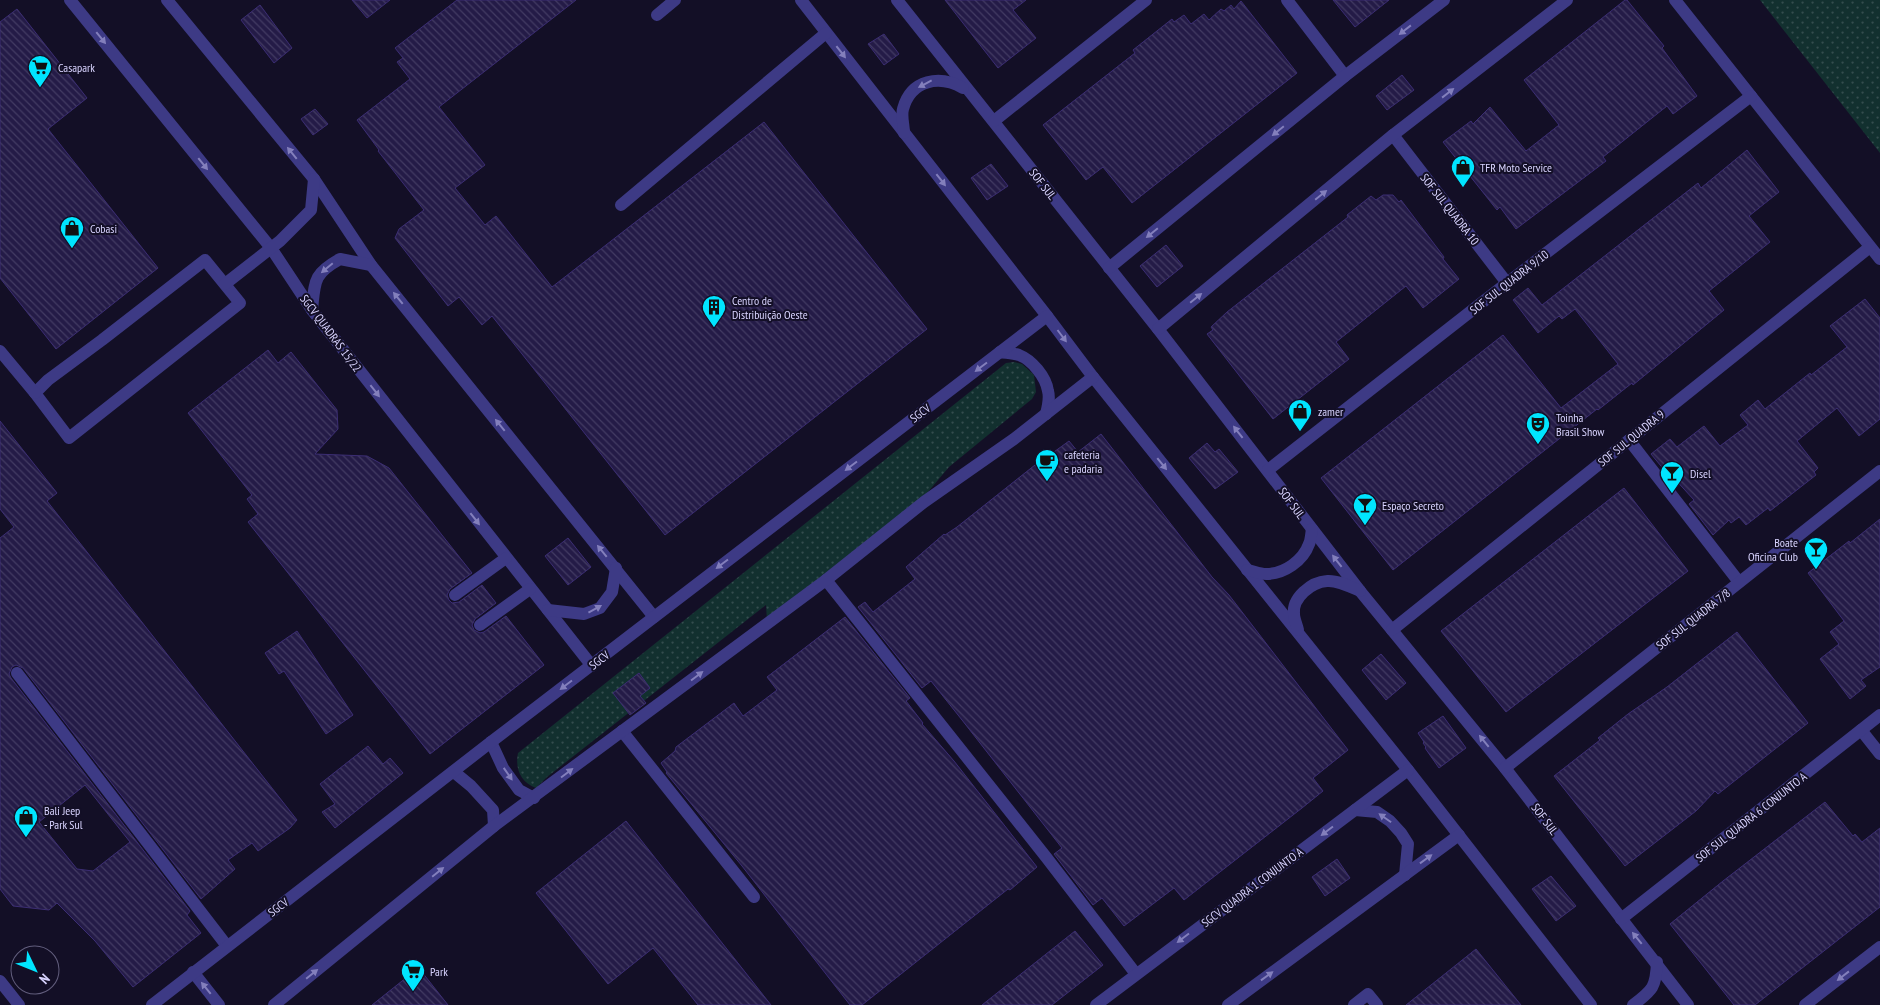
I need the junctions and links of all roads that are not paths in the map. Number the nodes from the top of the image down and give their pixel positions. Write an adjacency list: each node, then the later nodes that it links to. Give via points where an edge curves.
1 (70, 0): 22 (street, SGCV QUADRAS 15/22, one-way to 22)
2 (167, 0): 19 (street, one-way to 2)
3 (675, 0): 11 (street)
4 (801, 0): 12 (street)
5 (897, 0): 14 (street, SOF SUL)
6 (1146, 0): 16 (street)
7 (1287, 0): 13 (street)
8 (1444, 0): 13 (street, one-way to 13)
9 (1567, 0): 18 (street, one-way to 9)
10 (1675, 0): 15 (street)
11 (657, 15)
12 (826, 32): 17 (street, one-way to 17); 20 (street)
13 (1345, 76): 25 (street, one-way to 25)
14 (970, 92): 16 (street, SOF SUL); 17 (street, one-way to 17, via 951,81 933,80 919,86 908,97 903,110)
15 (1751, 96): 21 (street); 26 (street, SOF SUL QUADRA 9/10)
16 (994, 121): 25 (street, SOF SUL)
17 (904, 132): 29 (street, one-way to 29)
18 (1393, 136): 26 (street, SOF SUL QUADRA 10); 30 (street, one-way to 18)
19 (314, 179): 22 (street, via 311,210); 24 (street)
20 (621, 205)
21 (1870, 246): 23 (street); 36 (street, SOF SUL QUADRA 9)
22 (270, 248): 27 (street); 28 (street, SGCV QUADRAS 15/22)
23 (1880, 259)
24 (371, 264): 28 (street, one-way to 28, via 340,259 326,267 315,280); 41 (street, one-way to 24)
25 (1109, 268): 30 (street, SOF SUL)
26 (1508, 283): 37 (street, SOF SUL QUADRA 9/10)
27 (225, 284): 34 (street, via 205,260); 34 (street, via 240,303 69,438)
28 (312, 310): 40 (street, SGCV QUADRAS 15/22, one-way to 40)
29 (1047, 316): 32 (street, SGCV); 33 (street, one-way to 33)
30 (1158, 329): 37 (street, SOF SUL, one-way to 30)
31 (0, 351): 34 (street)
32 (1000, 352): 35 (street, via 1019,355 1042,375 1048,389); 49 (street, SGCV, one-way to 49)
33 (1093, 377): 35 (street); 42 (street, one-way to 42)
34 (34, 394)
35 (1046, 414): 43 (street, via 924,502)
36 (1629, 440): 44 (street); 51 (street, SOF SUL QUADRA 9)
37 (1268, 470): 39 (street, SOF SUL)
38 (1880, 471): 44 (street, SOF SUL QUADRA 7/8)
39 (1312, 529): 42 (street, via 1310,544 1293,566 1266,574); 46 (street, SOF SUL, one-way to 39)
40 (506, 558): 45 (street, SGCV QUADRAS 15/22); 47 (street)
41 (616, 568): 48 (street, one-way to 41, via 584,614 600,608 612,592); 49 (street)
42 (1247, 570): 52 (street)
43 (826, 580): 57 (street, one-way to 43); 74 (street)
44 (1739, 582): 60 (street, SOF SUL QUADRA 7/8)
45 (530, 589): 48 (street, SGCV QUADRAS 15/22); 50 (street)
46 (1360, 591): 51 (street, SOF SUL); 52 (street, via 1328,580 1306,590 1297,600 1294,613)
47 (455, 595)
48 (548, 610): 53 (street, SGCV QUADRAS 15/22)
49 (654, 617): 53 (street, SGCV)
50 (480, 625)
51 (1392, 630): 60 (street, SOF SUL, one-way to 51)
52 (1299, 635): 61 (street)
53 (592, 666): 58 (street, SGCV, one-way to 58)
54 (17, 673): 70 (street)
55 (1880, 715): 56 (street, SOF SUL QUADRA 6 CONJUNTO A)
56 (1861, 730): 59 (street); 69 (street, SOF SUL QUADRA 6 CONJUNTO A)
57 (622, 731): 63 (street, one-way to 57); 68 (street)
58 (491, 742): 62 (street, SGCV); 63 (street, one-way to 63, via 503,768 519,790)
59 (1880, 754)
60 (1505, 768): 69 (street, SOF SUL)
61 (1408, 770): 64 (street, SGCV QUADRA 1 CONJUNTO A); 66 (street)
62 (454, 772): 65 (street, via 493,810); 70 (street, SGCV)
63 (534, 798): 65 (street)
64 (1355, 810): 67 (street, one-way to 64, via 1408,844 1401,833 1377,812); 74 (street, SGCV QUADRA 1 CONJUNTO A, one-way to 74)
65 (494, 826): 80 (street, one-way to 65)
66 (1458, 835): 67 (street, one-way to 66); 77 (street)
67 (1405, 875): 82 (street, one-way to 67)
68 (754, 897)
69 (1621, 919): 72 (street, SOF SUL, one-way to 69)
70 (227, 946): 73 (street, SGCV)
71 (1880, 948): 87 (street, one-way to 87)
72 (1657, 962): 85 (street, via 1656,982 1647,995); 86 (street, SOF SUL)
73 (193, 972): 78 (street, SGCV); 79 (street, one-way to 73)
74 (1136, 974): 81 (street, SGCV QUADRA 1 CONJUNTO A)
75 (0, 982): 76 (street)
76 (18, 1004)
77 (1592, 1004)
78 (152, 1005)
79 (219, 1005)
80 (274, 1005)
81 (1096, 1005)
82 (1228, 1005)
83 (1354, 1005): 84 (street, via 1368,994)
84 (1377, 1005)
85 (1633, 1005)
86 (1688, 1005)
87 (1805, 1005)

